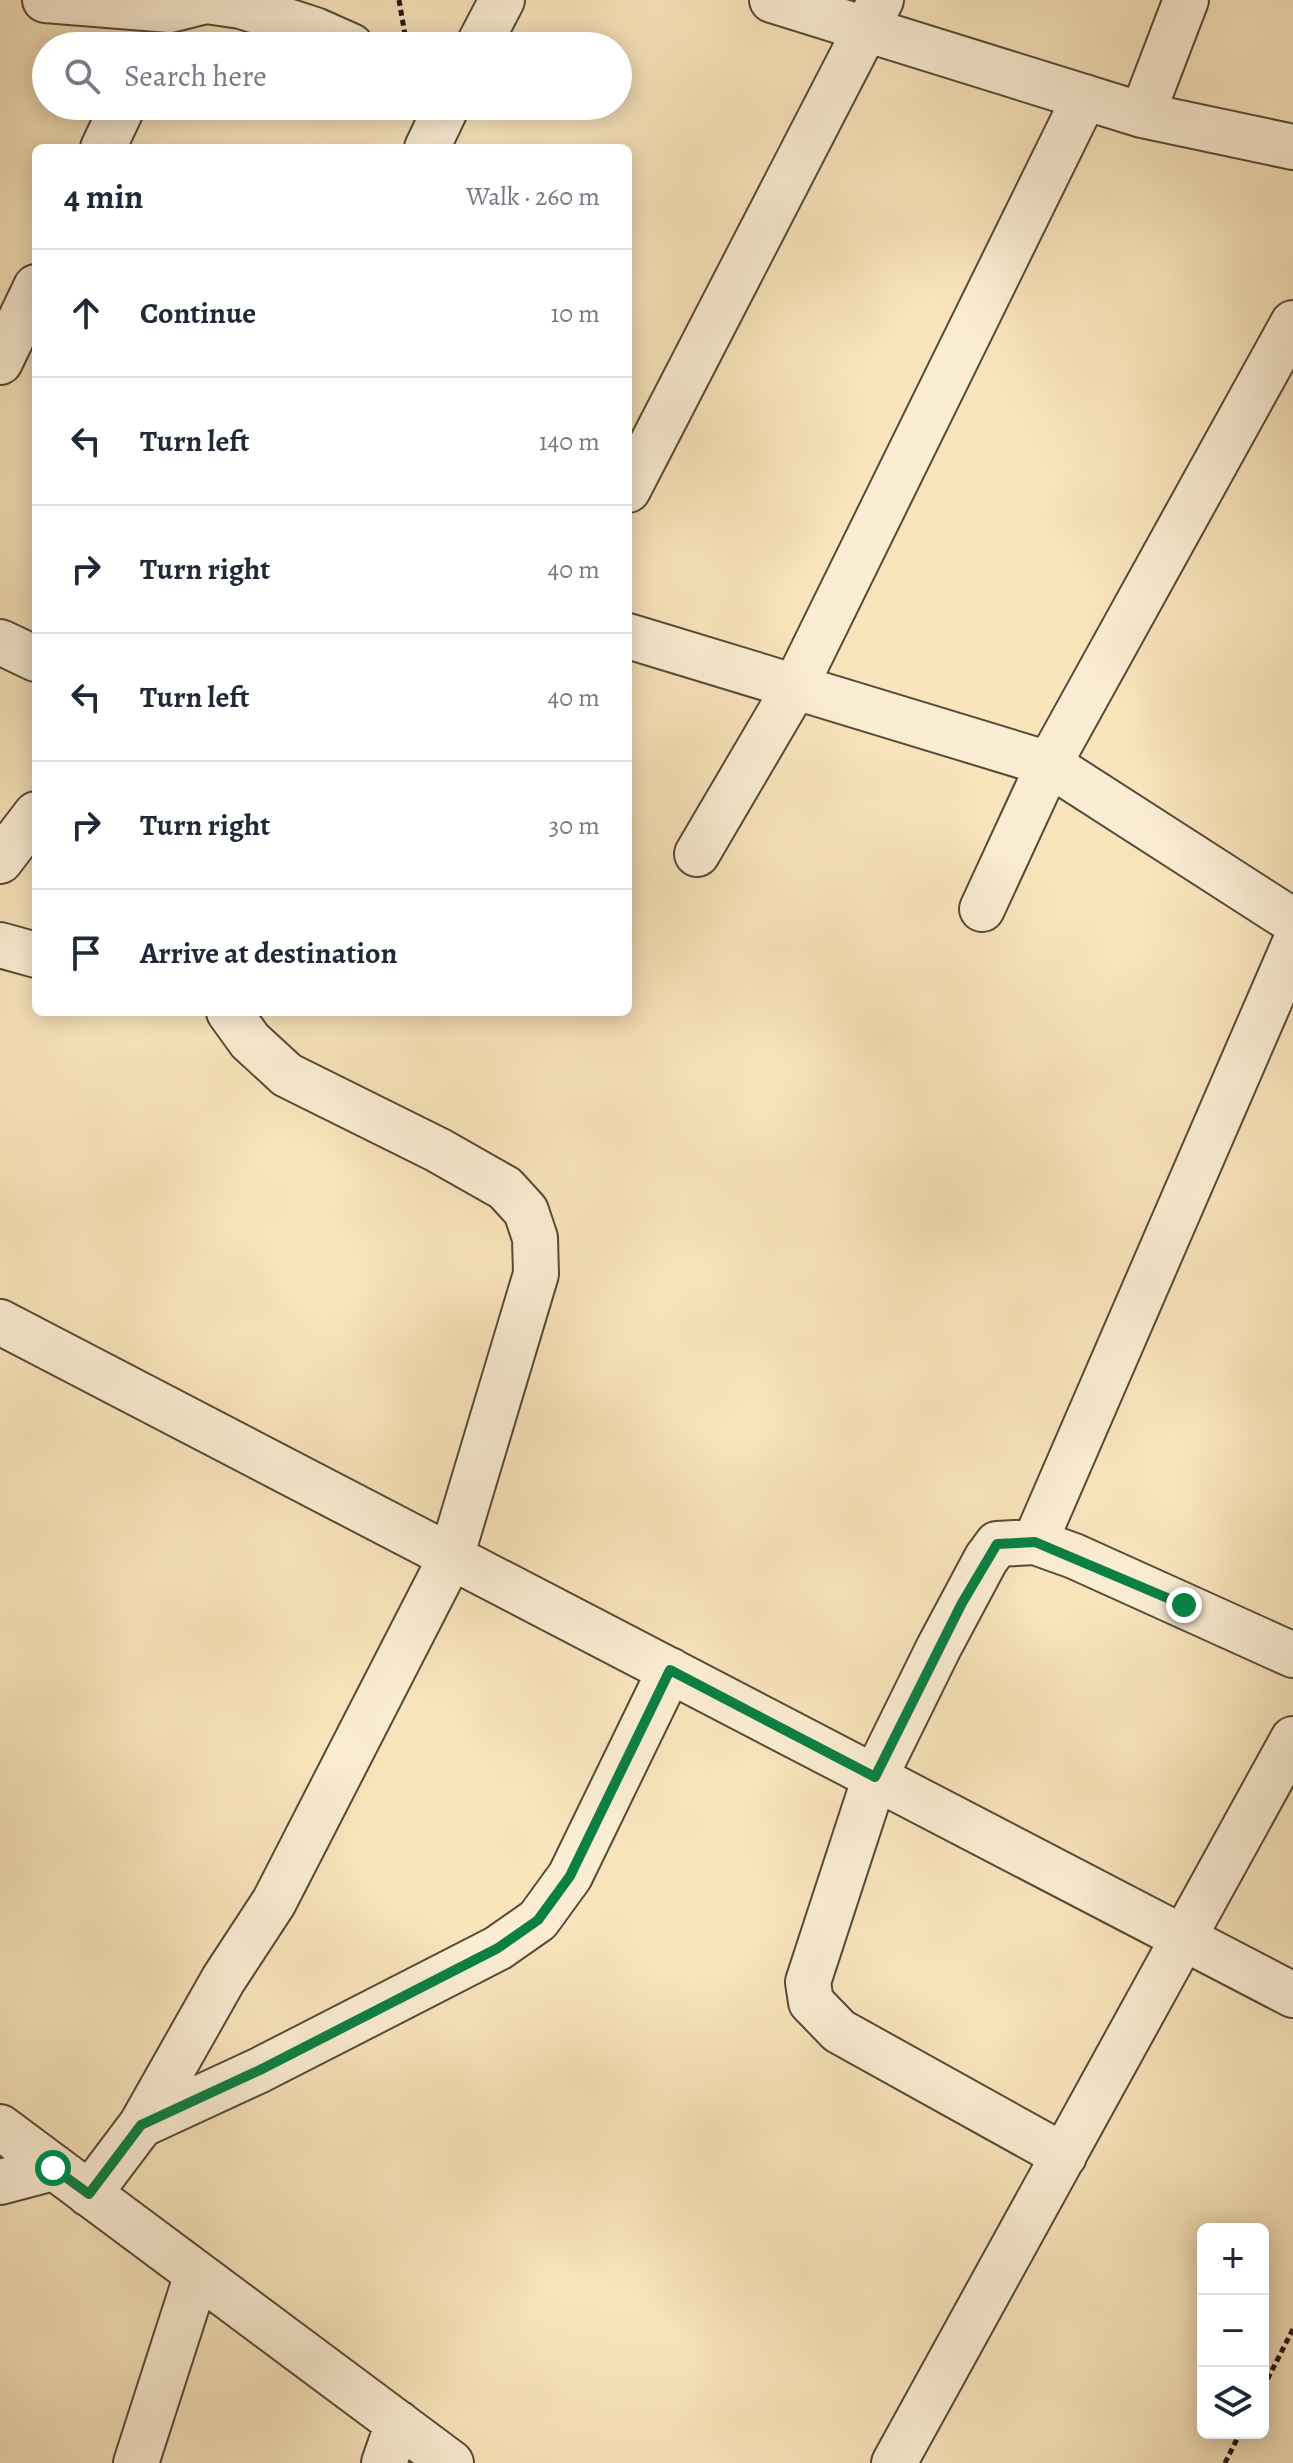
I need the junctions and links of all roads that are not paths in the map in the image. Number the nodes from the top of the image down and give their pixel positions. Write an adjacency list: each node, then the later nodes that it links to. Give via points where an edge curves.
1 (45, 0): 6 (street)
2 (502, 0): 8 (street)
3 (772, 0): 5 (street)
4 (1186, 0): 10 (street)
5 (875, 14): 9 (street); 19 (street)
6 (166, 19): 7 (street, via 206,1 241,6)
7 (320, 32)
8 (485, 32)
9 (1085, 97): 10 (street); 23 (street)
10 (1142, 115): 15 (street)
11 (116, 120): 13 (street)
12 (440, 120): 14 (street)
13 (105, 144)
14 (429, 144)
15 (1293, 147)
16 (32, 295): 18 (street)
17 (1293, 323): 24 (street)
18 (0, 362)
19 (632, 482)
20 (632, 637): 23 (street)
21 (0, 642): 22 (street)
22 (32, 657)
23 (795, 687): 24 (street); 26 (street)
24 (1049, 764): 28 (street); 29 (street)
25 (32, 819): 27 (street)
26 (697, 854)
27 (0, 861)
28 (982, 909)
29 (1293, 921)
30 (0, 945): 32 (street)
31 (1293, 947): 35 (street)
32 (32, 954)
33 (232, 1016): 36 (street, via 287,1075 505,1188 526,1211 535,1238 536,1274)
34 (0, 1322): 36 (street)
35 (1035, 1542): 37 (street); 40 (street, via 997,1544 986,1559)
36 (451, 1557): 38 (street); 43 (street, via 274,1902)
37 (1293, 1655)
38 (670, 1670): 40 (street); 43 (street, via 570,1876 538,1920 498,1948)
39 (1293, 1739): 41 (street)
40 (875, 1777): 41 (street); 45 (street, via 808,1982 811,2002 839,2031)
41 (1184, 1937): 42 (street); 45 (street)
42 (1293, 1995)
43 (141, 2125): 48 (street)
44 (0, 2127): 46 (street)
45 (1064, 2156): 53 (street)
46 (53, 2168): 47 (street); 48 (street)
47 (0, 2182)
48 (89, 2194): 49 (street)
49 (197, 2274): 50 (street); 51 (street)
50 (391, 2443): 52 (street)
51 (136, 2463)
52 (451, 2463)
53 (894, 2463)

